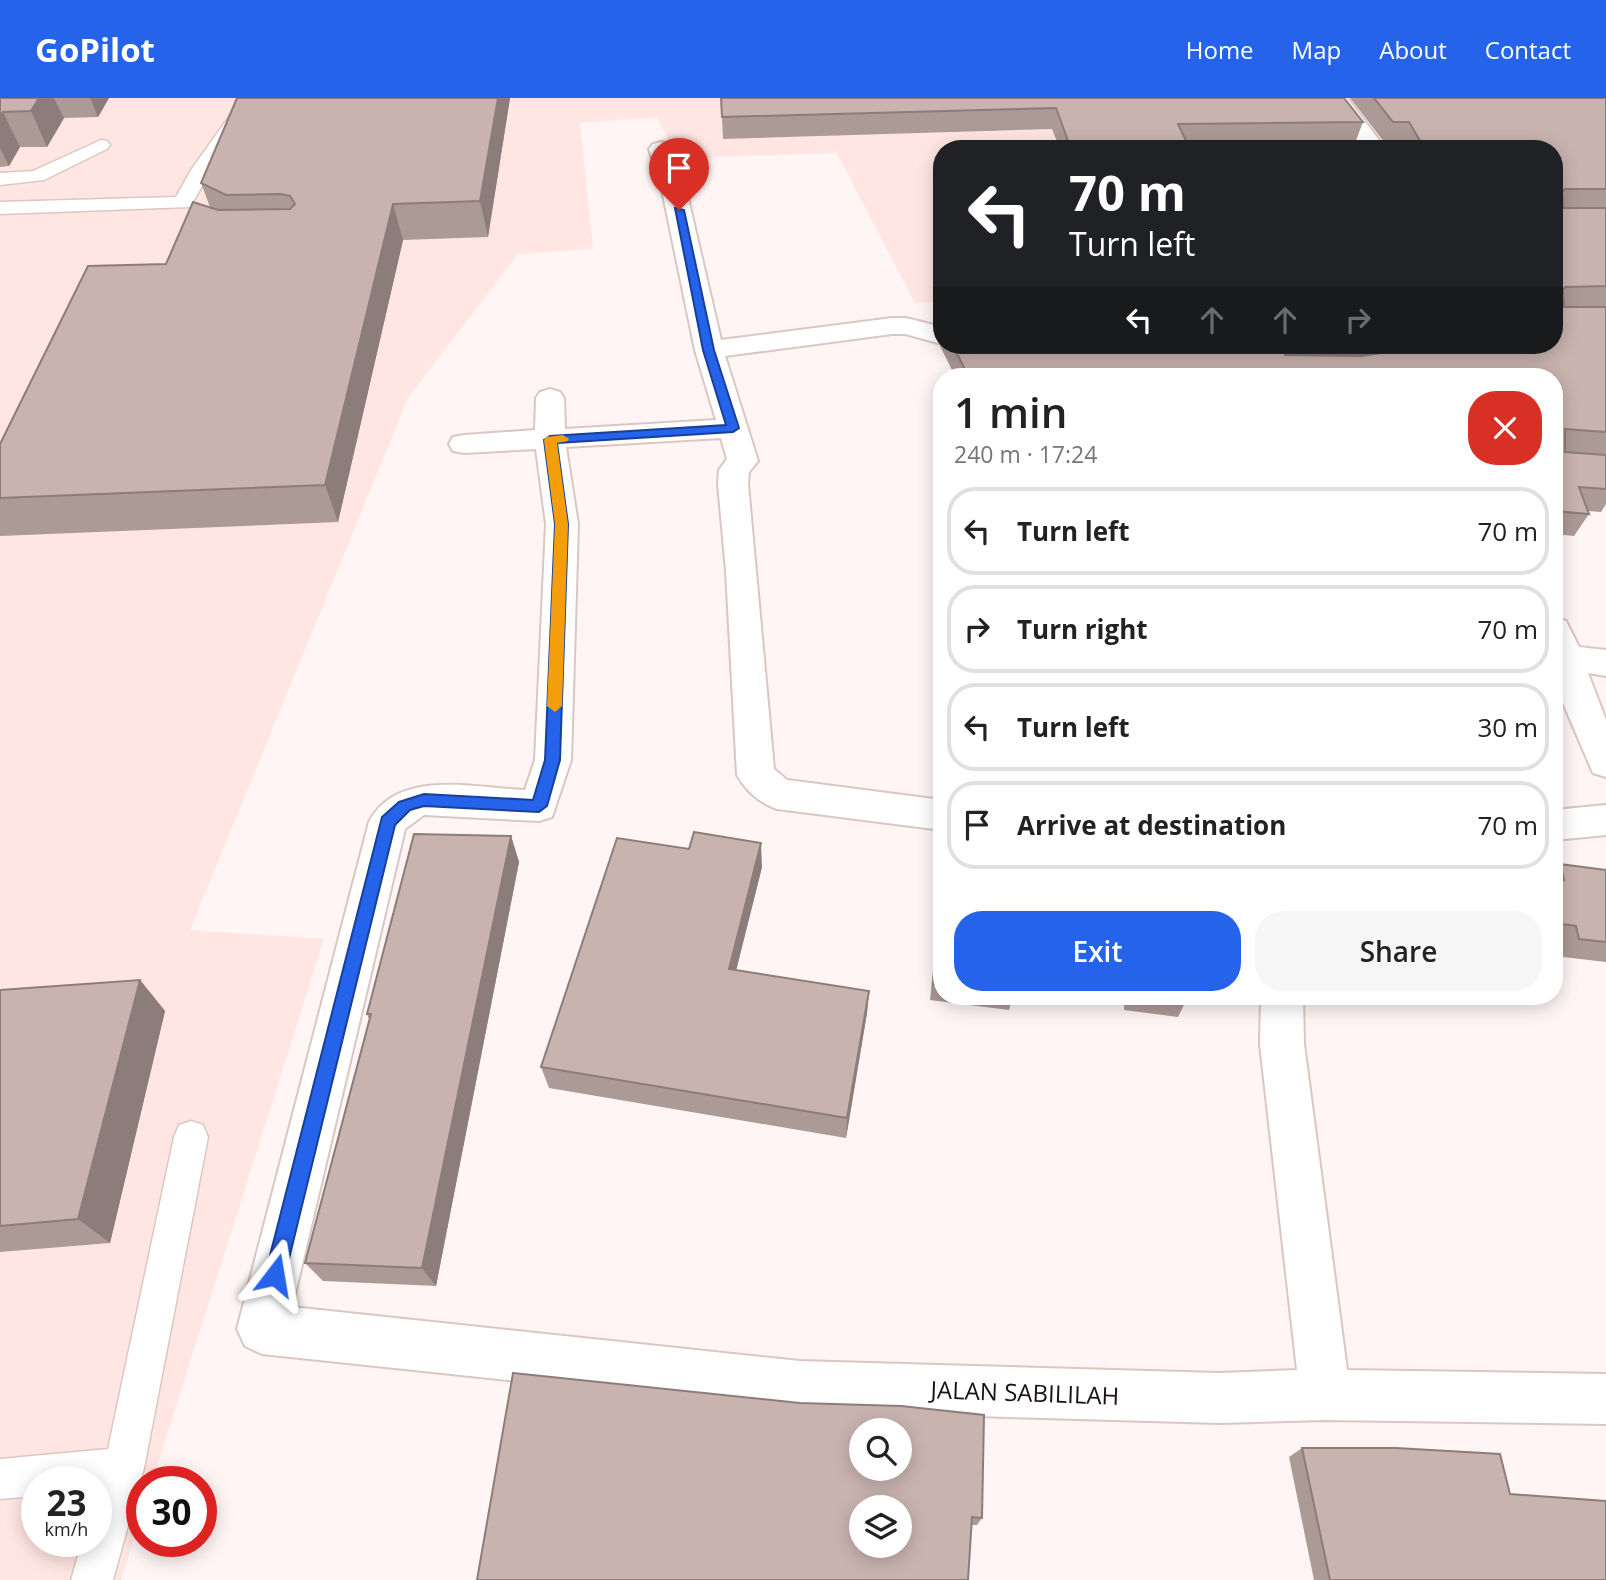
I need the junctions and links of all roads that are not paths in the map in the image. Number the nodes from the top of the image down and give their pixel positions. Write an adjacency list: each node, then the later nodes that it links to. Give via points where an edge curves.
1 (303, 98): 7 (lane, via 273,99 242,111 200,170)
2 (1335, 98): 3 (street)
3 (1368, 140)
4 (101, 145): 6 (lane, via 37,176)
5 (661, 149): 11 (street)
6 (0, 179)
7 (183, 203): 8 (lane); 9 (lane)
8 (0, 208)
9 (200, 220)
10 (933, 334): 11 (street, via 892,326)
11 (709, 350): 13 (street)
12 (550, 398): 14 (street)
13 (733, 428): 14 (street); 20 (street, via 743,461 734,470 733,484 756,775 777,794)
14 (550, 440): 15 (street); 25 (street, JALAN SABILILAH, via 562,524 553,760 539,806 424,800 405,806 388,822 262,1329 800,1386 1220,1398)
15 (464, 444)
16 (1563, 645): 18 (street)
17 (1563, 651): 19 (street)
18 (1606, 663)
19 (1606, 763)
20 (933, 814)
21 (1606, 820): 22 (street)
22 (1563, 824)
23 (1282, 1005): 25 (street, via 1282,1044)
24 (191, 1137): 27 (lane)
25 (1325, 1395): 26 (street, JALAN SABILILAH)
26 (1606, 1399)
27 (124, 1468): 28 (lane); 29 (lane)
28 (0, 1479)
29 (92, 1580)

